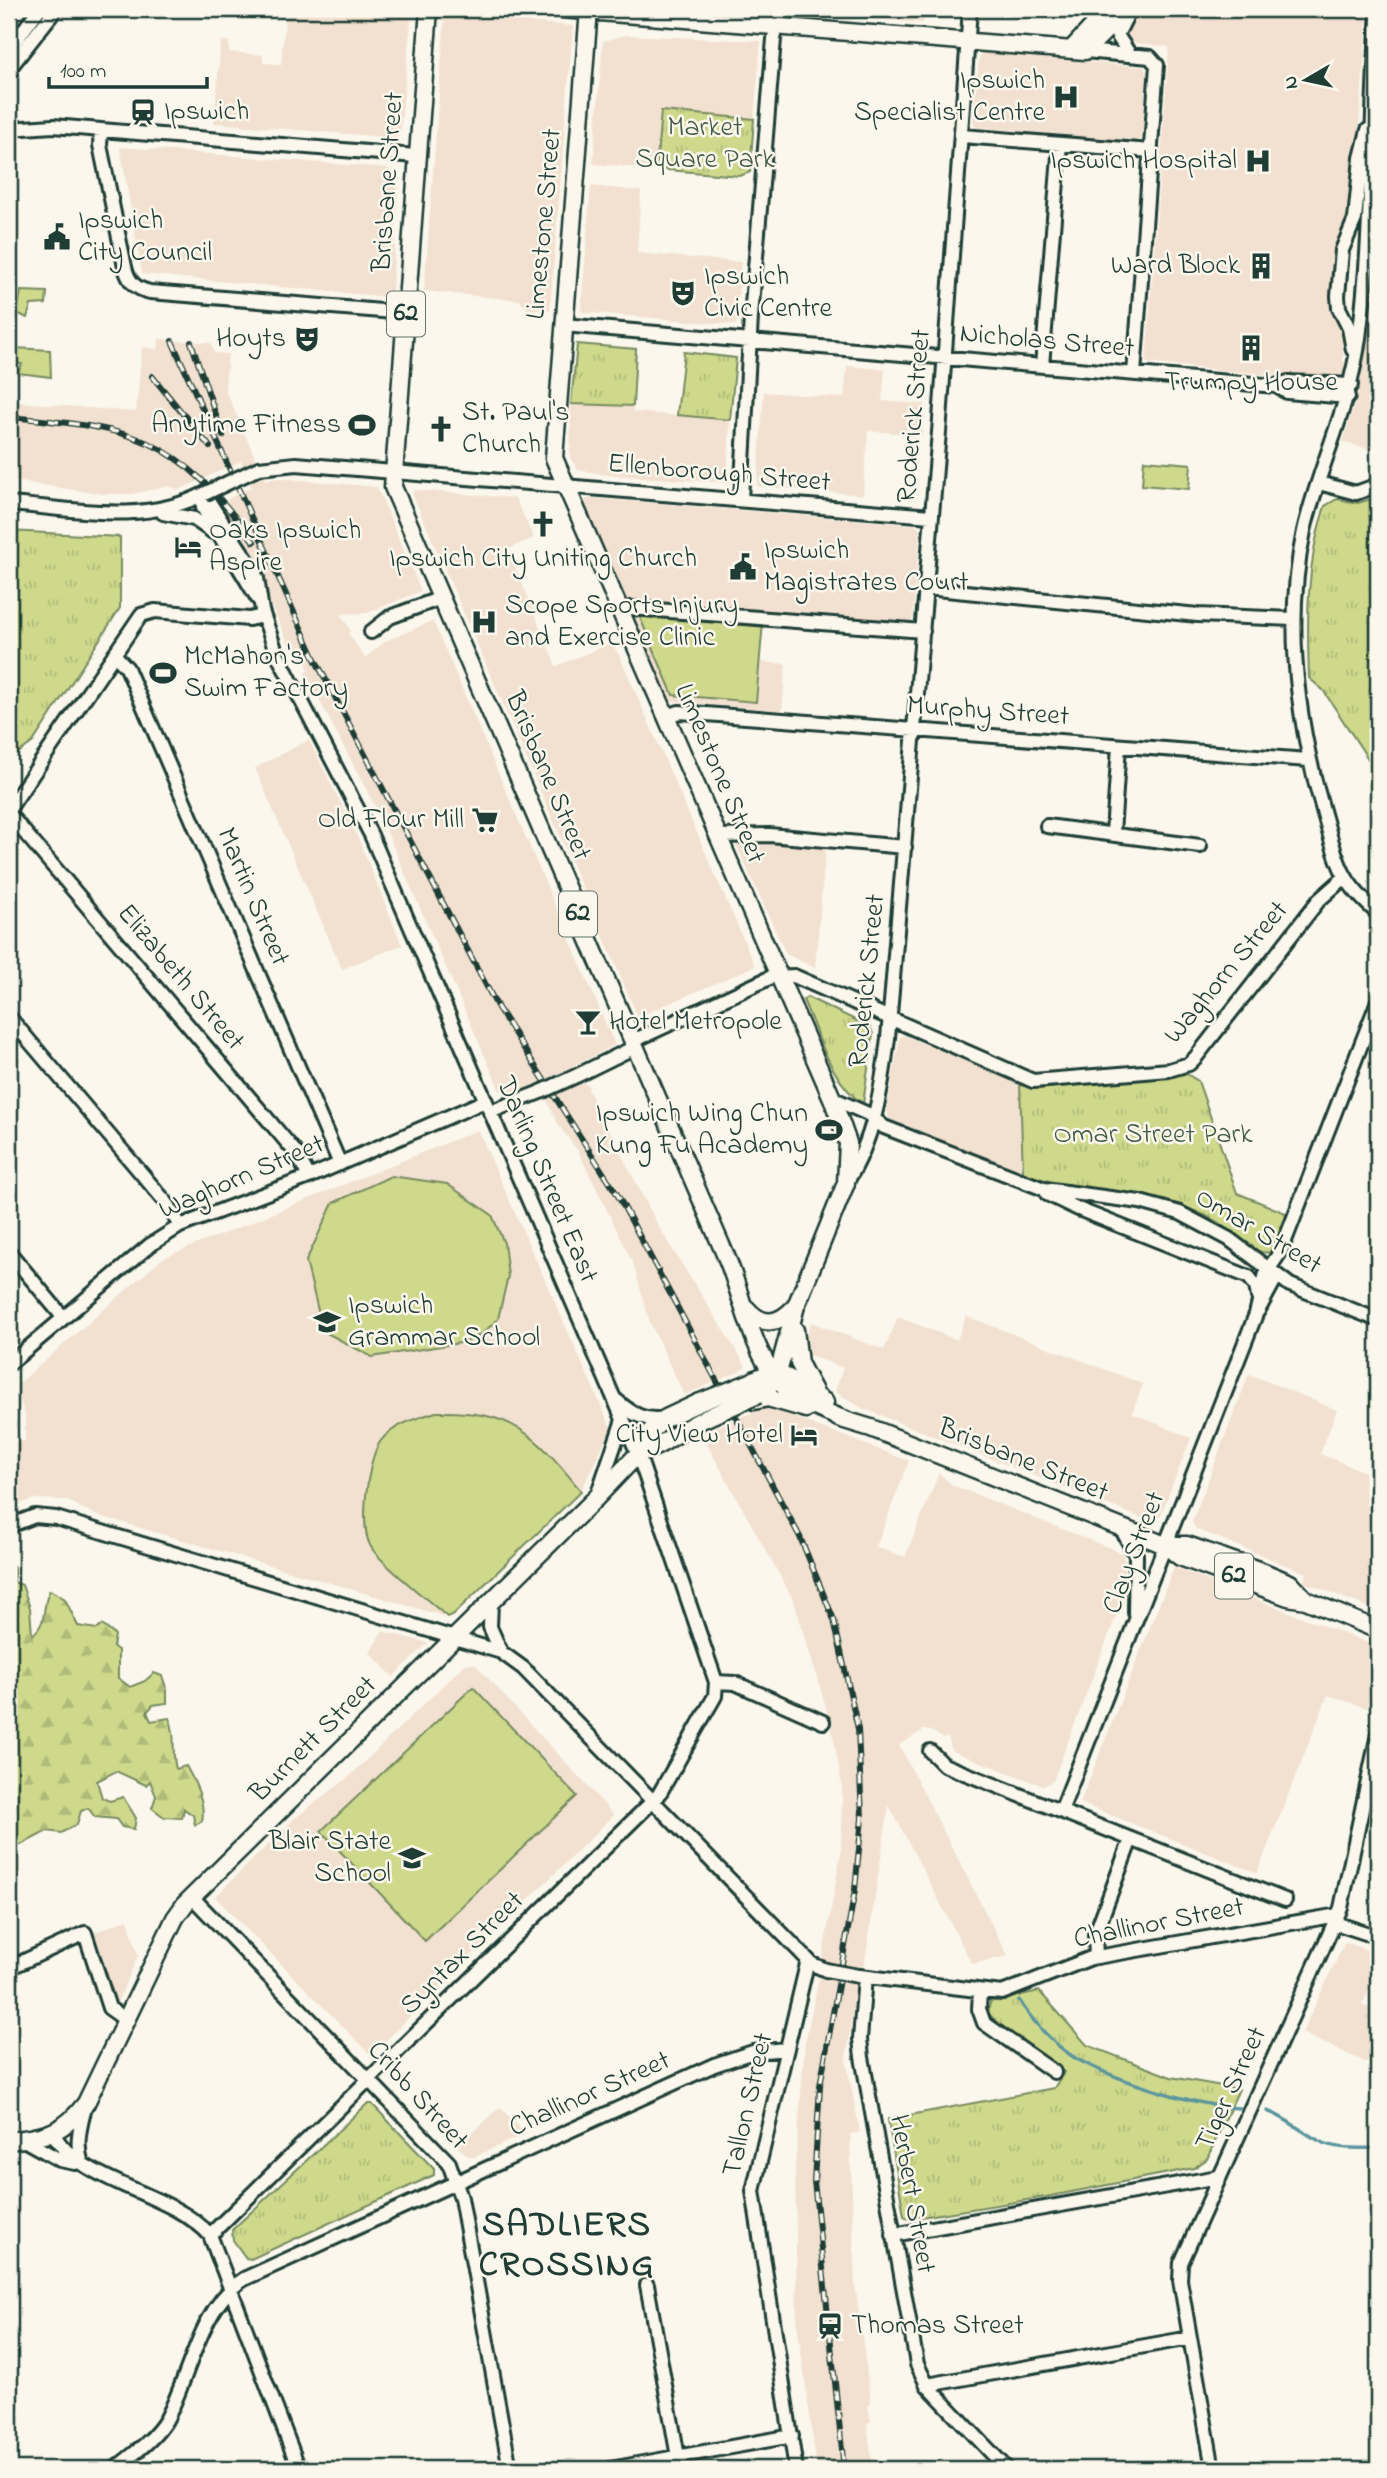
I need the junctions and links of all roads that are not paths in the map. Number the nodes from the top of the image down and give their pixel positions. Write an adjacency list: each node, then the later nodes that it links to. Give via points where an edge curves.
1 (39, 9): 14 (street)
2 (56, 9): 17 (street)
3 (429, 9): 24 (main road, Brisbane Street / 62)
4 (562, 9): 9 (main road)
5 (780, 9): 11 (street)
6 (970, 9): 13 (street, Roderick Street)
7 (1109, 9): 15 (main road)
8 (1129, 9): 15 (main road); 16 (street, via 1117,35)
9 (589, 10): 11 (main road); 30 (main road, Limestone Street / 62)
10 (1378, 16): 12 (street)
11 (776, 26): 13 (main road); 31 (street)
12 (1377, 40): 18 (street)
13 (968, 41): 15 (main road); 21 (street, Roderick Street)
14 (9, 50)
15 (1078, 50): 16 (street)
16 (1130, 55): 23 (street, via 1155,59)
17 (9, 69)
18 (1371, 124): 25 (street); 26 (street, via 1362,152 1353,225)
19 (12, 126): 20 (street)
20 (101, 131): 24 (street); 29 (street, via 124,267 132,284 150,292)
21 (962, 136): 22 (street); 32 (street, Roderick Street)
22 (1060, 144): 23 (street); 34 (street)
23 (1151, 151): 35 (street)
24 (416, 156): 29 (main road, Brisbane Street / 62)
25 (1367, 236): 26 (street, via 1358,233); 27 (street)
26 (1346, 238): 28 (street)
27 (1362, 297): 28 (street, via 1352,311); 33 (street)
28 (1339, 307): 33 (street, via 1349,328)
29 (406, 313): 37 (main road, Brisbane Street / 62)
30 (563, 325): 31 (street, Nicholas Street); 40 (main road, Limestone Street / 62, via 554,458)
31 (751, 340): 32 (street, Nicholas Street); 42 (street)
32 (944, 358): 34 (street, Nicholas Street); 45 (street, Roderick Street)
33 (1355, 360): 36 (street)
34 (1042, 366): 35 (street, Nicholas Street)
35 (1135, 374): 36 (street, Nicholas Street, via 1276,386 1286,382)
36 (1349, 391): 38 (street)
37 (394, 472): 40 (street, Ellenborough Street); 41 (street, Ellenborough Street, bridge, via 296,464 259,468); 48 (main road, Brisbane Street / 62, via 393,487)
38 (1319, 483): 39 (street, via 1356,493); 52 (street, via 1298,564)
39 (1378, 485)
40 (565, 486): 42 (street, Ellenborough Street); 50 (main road, Limestone Street / 62)
41 (203, 498): 44 (street, Ellenborough Street); 46 (street, Darling Street East, via 203,508); 49 (street, Darling Street East, via 257,575)
42 (741, 500): 45 (street, Ellenborough Street)
43 (9, 504): 44 (street, Ellenborough Street)
44 (149, 512): 46 (street, Darling Street East, via 194,519)
45 (931, 516): 47 (street, Roderick Street)
46 (223, 542): 49 (street, Darling Street East)
47 (926, 588): 52 (street, via 1198,615); 53 (street, Roderick Street)
48 (441, 598): 54 (street, via 390,617); 72 (main road, Brisbane Street / 62)
49 (260, 603): 51 (street, Darling Street East)
50 (620, 612): 53 (street, via 631,608); 56 (main road, Limestone Street / 62)
51 (264, 616): 55 (street, via 145,613); 74 (street, Darling Street East, via 292,683 371,835)
52 (1293, 619): 59 (street)
53 (923, 631): 57 (street, Roderick Street)
54 (371, 632)
55 (114, 654): 60 (street); 76 (street, Martin Street, via 127,668)
56 (665, 717): 57 (street, Murphy Street, via 679,712); 63 (main road, Limestone Street / 62)
57 (914, 730): 58 (street, Murphy Street); 64 (street, Roderick Street)
58 (1119, 746): 59 (street, Murphy Street); 62 (street)
59 (1308, 760): 66 (street)
60 (10, 816): 77 (street, Elizabeth Street, via 291,1147)
61 (1047, 826): 62 (street)
62 (1113, 833): 65 (street)
63 (717, 836): 64 (street, via 769,835); 68 (main road, Limestone Street / 62)
64 (905, 846): 71 (street, Roderick Street)
65 (1200, 846)
66 (1345, 877): 67 (street); 71 (street, Waghorn Street, via 1319,900 1196,1058 1179,1068 1033,1081)
67 (1378, 914)
68 (778, 976): 71 (street, Waghorn Street, via 794,976); 72 (street, Waghorn Street); 73 (main road, Limestone Street / 62)
69 (1378, 1001): 82 (street, Clay Street)
70 (9, 1017): 80 (street, via 169,1206)
71 (890, 1018): 75 (street, Roderick Street)
72 (634, 1044): 74 (street, Waghorn Street, bridge, via 543,1091); 83 (main road, Brisbane Street / 62)
73 (832, 1098): 75 (street, Omar Street); 78 (main road, Limestone Street / 62, via 849,1147)
74 (488, 1106): 76 (street, Waghorn Street); 91 (street, Darling Street East)
75 (875, 1119): 78 (street, Roderick Street); 79 (street, Omar Street, via 884,1127)
76 (340, 1164): 77 (street, Waghorn Street)
77 (309, 1177): 80 (street, Waghorn Street)
78 (846, 1183): 84 (main road, Limestone Street / 62)
79 (1027, 1183): 82 (street, Omar Street, via 1173,1211 1219,1232); 85 (street, Omar Street, via 1078,1209 1249,1277 1256,1286)
80 (180, 1226): 86 (street, Waghorn Street)
81 (9, 1252): 86 (street)
82 (1271, 1272): 85 (street, Clay Street); 87 (street, Omar Street, via 1297,1288)
83 (744, 1305): 84 (main road, via 756,1318 772,1323); 89 (main road, Brisbane Street / 62)
84 (796, 1306): 89 (main road, Limestone Street / 62); 92 (main road, 62, via 799,1363)
85 (1257, 1307): 100 (street, Clay Street)
86 (63, 1317): 88 (street, Waghorn Street)
87 (1378, 1320)
88 (9, 1364)
89 (775, 1375): 90 (main road, Burnett Street); 92 (main road, Brisbane Street / 62, via 793,1379); 95 (main road, Brisbane Street / 62, via 800,1399)
90 (756, 1392): 93 (main road, Burnett Street, bridge, via 698,1403); 95 (main road, Brisbane Street); 96 (main road, Burnett Street, bridge, via 675,1433 656,1449)
91 (613, 1397): 93 (street, via 639,1417); 94 (street, Darling Street East)
92 (822, 1400): 95 (main road, Brisbane Street / 62)
93 (666, 1418): 96 (main road, Burnett Street, via 643,1440)
94 (623, 1420): 96 (street, Darling Street East); 97 (street)
95 (855, 1423): 99 (main road, Brisbane Street / 62)
96 (638, 1454): 97 (main road, Burnett Street); 106 (street, Darling Street East)
97 (596, 1498): 101 (main road, Burnett Street)
98 (9, 1526): 104 (street, via 30,1517 56,1518)
99 (1122, 1530): 100 (main road, Brisbane Street / 62); 102 (street, via 1136,1555)
100 (1164, 1545): 102 (street, Clay Street); 103 (main road, Brisbane Street / 62, via 1180,1557)
101 (491, 1602): 104 (main road, Burnett Street); 105 (street, via 490,1627)
102 (1135, 1620): 111 (street, Clay Street)
103 (1378, 1630)
104 (457, 1636): 105 (street); 113 (main road, Burnett Street)
105 (501, 1652): 110 (street, via 523,1668)
106 (716, 1682): 107 (street, via 735,1683); 110 (street, Syntax Street, via 715,1696)
107 (823, 1722)
108 (1378, 1734): 115 (street, Tiger Street)
109 (930, 1751): 111 (street, via 944,1765)
110 (653, 1801): 118 (street); 125 (street, Syntax Street)
111 (1061, 1811): 112 (street)
112 (1131, 1839): 114 (street); 117 (street, via 1095,1935)
113 (192, 1896): 122 (main road, Burnett Street, via 175,1918); 125 (street, Cribb Street)
114 (1285, 1900)
115 (1337, 1919): 116 (street); 117 (street, Challinor Street); 130 (street, Tiger Street)
116 (1378, 1937)
117 (1096, 1957): 121 (street, Challinor Street, via 1014,1990)
118 (808, 1960): 120 (street, Challinor Street, bridge, via 826,1970); 123 (street, Tallon Street)
119 (9, 1968): 122 (street, via 85,1933 109,2008)
120 (862, 1977): 121 (street, Challinor Street); 133 (street, Herbert Street, via 862,2057)
121 (980, 1992): 124 (street, via 984,2023)
122 (126, 2020): 126 (main road, Burnett Street)
123 (786, 2049): 131 (street, Challinor Street, via 753,2052 714,2065); 138 (street, Tallon Street, via 756,2170 753,2202)
124 (1054, 2072)
125 (370, 2078): 131 (street, Cribb Street, via 442,2152); 132 (street, Syntax Street)
126 (86, 2103): 127 (main road, Burnett Street, via 70,2124); 129 (street, via 78,2137)
127 (53, 2132): 128 (main road); 129 (street, via 63,2151)
128 (15, 2140): 129 (street, via 60,2160)
129 (82, 2164): 132 (street, via 185,2213)
130 (1218, 2177): 133 (street); 136 (street, Tiger Street, via 1180,2267)
131 (457, 2182): 135 (street, Challinor Street, via 244,2279); 144 (street, Cribb Street)
132 (210, 2235): 135 (street)
133 (893, 2235): 137 (street, Herbert Street, via 914,2353)
134 (647, 2285): 140 (street)
135 (230, 2290): 139 (street, via 212,2315 164,2423); 143 (street)
136 (1190, 2338): 137 (street); 148 (street, Tiger Street)
137 (927, 2385): 147 (street, Herbert Street)
138 (792, 2436): 140 (street); 146 (street, Tallon Street)
139 (133, 2454): 141 (street); 142 (street)
140 (678, 2458): 145 (street)
141 (115, 2469)
142 (137, 2469)
143 (299, 2469)
144 (510, 2469)
145 (610, 2469)
146 (796, 2469)
147 (1007, 2469)
148 (1213, 2469)

